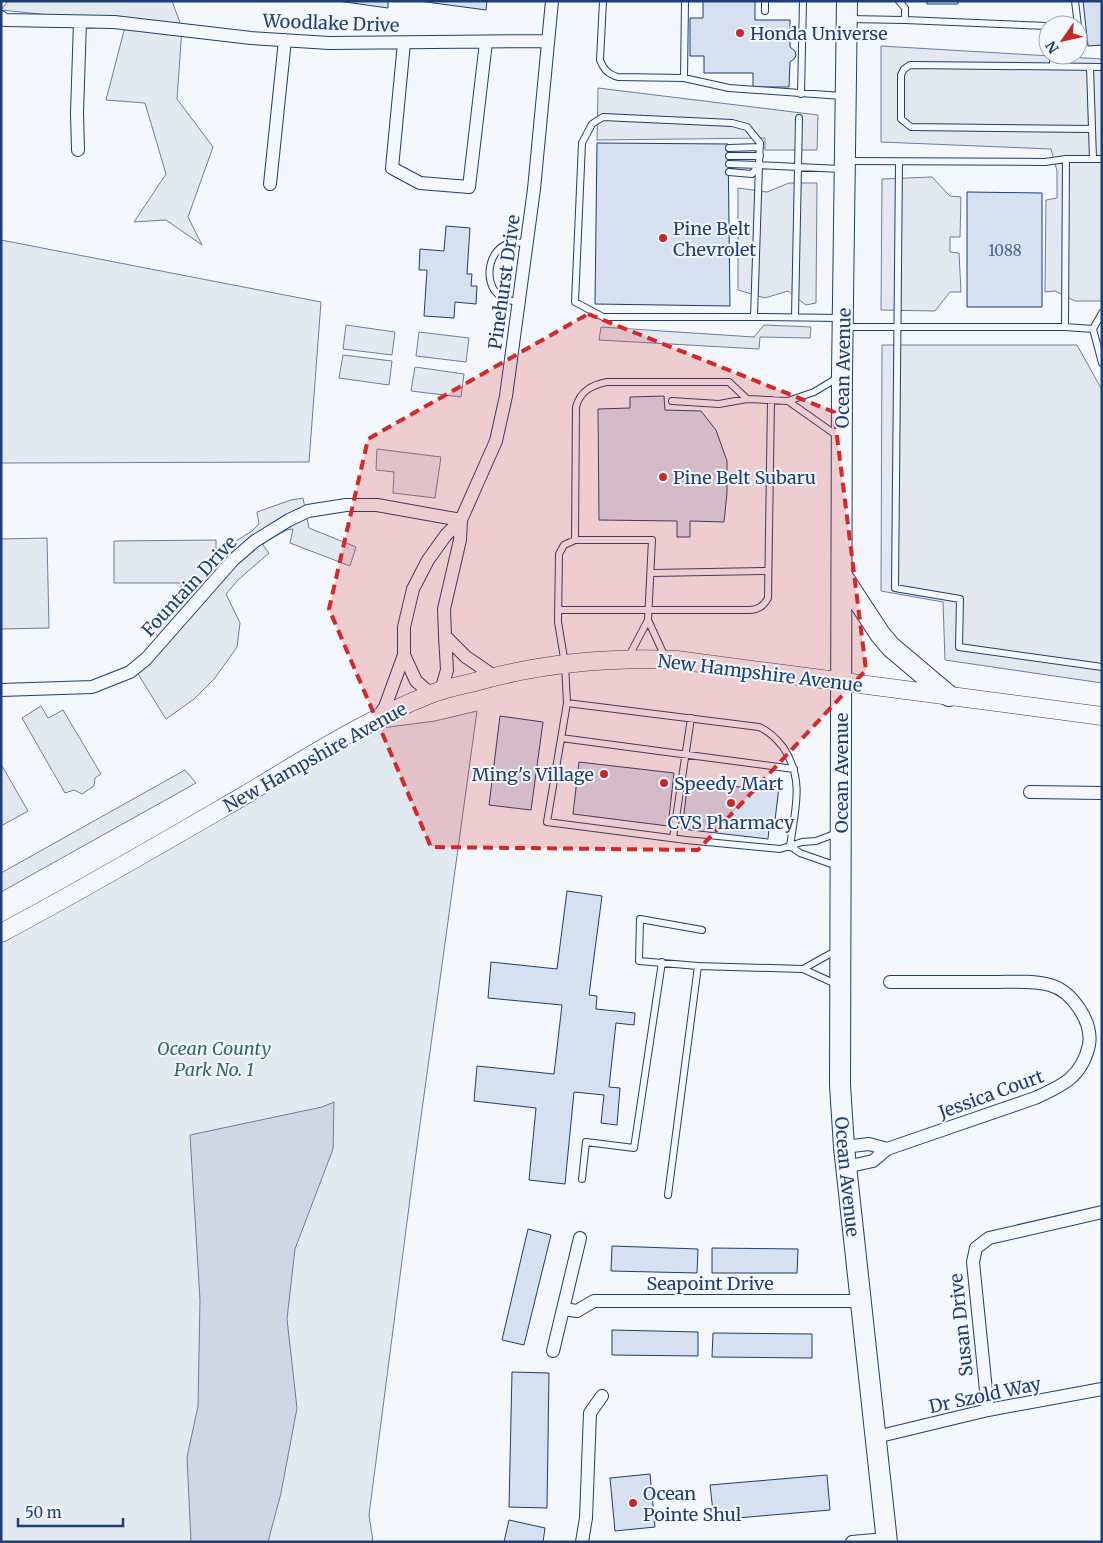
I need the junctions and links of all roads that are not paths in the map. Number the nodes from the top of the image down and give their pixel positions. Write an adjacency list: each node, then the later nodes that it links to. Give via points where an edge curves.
1 (552, 1): 16 (street, Pinehurst Drive)
2 (603, 1): 22 (lane, via 600,60 609,74 618,77)
3 (685, 1): 22 (lane)
4 (765, 1): 9 (lane)
5 (803, 1): 23 (lane)
6 (899, 1): 12 (lane, via 905,8)
7 (1074, 1): 10 (lane)
8 (847, 10): 12 (lane); 24 (main road, Ocean Avenue)
9 (765, 11)
10 (1076, 15)
11 (1, 17): 13 (street, Woodlake Drive, via 5,20)
12 (905, 20): 14 (lane)
13 (80, 22): 15 (street, Woodlake Drive, via 114,22); 28 (street)
14 (1038, 26)
15 (285, 40): 18 (street, Woodlake Drive); 39 (street)
16 (548, 41): 17 (street, Woodlake Drive); 40 (street, Pinehurst Drive)
17 (486, 42): 18 (street, Woodlake Drive); 18 (street, via 469,187 420,183 392,168)
18 (404, 43)
19 (1053, 67): 20 (lane); 26 (lane, via 910,65 901,75 900,119 911,127)
20 (1090, 67): 21 (lane); 26 (lane)
21 (1102, 67)
22 (684, 78): 23 (lane, via 729,88)
23 (801, 94): 24 (lane)
24 (846, 96): 35 (main road, Ocean Avenue)
25 (799, 118): 36 (lane)
26 (1092, 129): 31 (lane)
27 (760, 147): 29 (lane); 29 (lane, via 729,152); 44 (lane, via 747,127 732,123 602,117 592,124 582,143 575,302 602,317)
28 (78, 150)
29 (760, 156): 37 (lane)
30 (1066, 159): 31 (lane); 33 (lane, via 1045,162); 47 (lane)
31 (1093, 159): 32 (lane)
32 (1102, 159)
33 (899, 162): 35 (lane); 46 (lane)
34 (729, 164): 37 (lane)
35 (845, 165): 36 (lane); 45 (main road, Ocean Avenue)
36 (798, 166): 37 (lane); 43 (lane)
37 (759, 168): 38 (lane, via 752,174); 44 (lane)
38 (729, 172)
39 (270, 184)
40 (527, 243): 41 (street, Pinehurst Drive); 41 (lane, via 511,243 502,247 491,260 489,276 493,288 500,297)
41 (518, 302): 56 (street, Pinehurst Drive, via 506,396 496,441)
42 (1102, 313): 48 (lane)
43 (795, 316): 44 (lane); 45 (lane)
44 (754, 317)
45 (844, 323): 46 (lane); 50 (main road, Ocean Avenue)
46 (899, 327): 47 (lane); 71 (lane, via 896,588 960,599 959,647)
47 (1065, 327): 48 (lane)
48 (1093, 329): 49 (lane)
49 (1102, 363)
50 (842, 375): 54 (lane, via 814,392); 55 (main road, Ocean Avenue)
51 (747, 400): 52 (lane); 53 (lane, via 719,404); 57 (lane, via 729,382 607,382 585,390 576,407)
52 (772, 400): 54 (lane); 60 (lane)
53 (672, 401)
54 (788, 402): 55 (lane)
55 (843, 439): 62 (main road, Ocean Avenue)
56 (461, 520): 58 (street, Pinehurst Drive); 59 (street, Pinehurst Drive); 74 (street, Fountain Drive, via 377,505 346,504 308,511 254,541 233,560 146,659 130,672 92,687)
57 (575, 540): 61 (lane, via 652,540); 63 (lane, via 560,550)
58 (436, 550): 59 (street); 67 (street, Pinehurst Drive, via 413,590 404,627)
59 (456, 558): 66 (street, Pinehurst Drive, via 444,608)
60 (768, 571): 61 (lane); 64 (lane, via 768,598 757,609)
61 (650, 573): 64 (lane)
62 (842, 576): 73 (main road, Ocean Avenue); 76 (main road, via 886,640)
63 (558, 610): 64 (lane); 70 (lane)
64 (650, 611): 65 (lane)
65 (648, 620): 68 (lane); 69 (lane)
66 (445, 636): 72 (street, via 466,657); 75 (street, Pinehurst Drive, via 446,670)
67 (404, 655): 75 (street, Pinehurst Drive, via 416,681); 79 (street, Pinehurst Drive)
68 (666, 659): 69 (main road, New Hampshire Avenue); 73 (main road, New Hampshire Avenue)
69 (627, 660): 70 (main road, New Hampshire Avenue)
70 (565, 664): 72 (main road, New Hampshire Avenue); 77 (lane)
71 (1102, 667)
72 (494, 676): 75 (main road, New Hampshire Avenue)
73 (841, 682): 76 (main road, New Hampshire Avenue); 86 (main road, Ocean Avenue)
74 (1, 690)
75 (436, 693): 79 (main road, New Hampshire Avenue)
76 (949, 696): 78 (main road, New Hampshire Avenue)
77 (567, 703): 80 (lane); 81 (lane)
78 (1102, 716)
79 (377, 718): 91 (main road, New Hampshire Avenue)
80 (690, 718): 82 (lane); 83 (lane, via 767,730)
81 (561, 738): 82 (lane); 87 (lane, via 547,822)
82 (686, 754): 83 (lane); 87 (lane)
83 (794, 769): 88 (lane, via 797,795)
84 (1030, 792): 85 (street)
85 (1102, 793)
86 (841, 831): 88 (lane, via 816,841); 89 (main road, Ocean Avenue)
87 (673, 838): 88 (lane, via 780,849)
88 (790, 846): 89 (lane, via 800,853)
89 (840, 867): 92 (main road, Ocean Avenue)
90 (702, 930): 93 (lane, via 640,919 639,961)
91 (1, 933)
92 (840, 948): 95 (lane); 97 (main road, Ocean Avenue)
93 (662, 962): 94 (lane); 102 (lane, via 634,1148 586,1142)
94 (698, 966): 95 (lane); 103 (lane)
95 (803, 968): 97 (lane)
96 (890, 982): 98 (street, Jessica Court, via 1026,982 1050,985 1064,992 1080,1010)
97 (840, 986): 99 (main road, Ocean Avenue)
98 (1096, 1038): 100 (street, Jessica Court, via 1077,1073 1058,1088)
99 (844, 1147): 100 (street, Jessica Court, via 869,1144); 101 (main road, Ocean Avenue)
100 (887, 1149): 101 (street, Jessica Court, via 873,1162)
101 (846, 1167): 106 (main road, Ocean Avenue)
102 (582, 1179)
103 (668, 1195)
104 (1102, 1212): 111 (street, Susan Drive, via 989,1238 976,1248 973,1262)
105 (580, 1238): 107 (street)
106 (860, 1301): 107 (street, Seapoint Drive, via 594,1301 577,1311); 112 (main road, Ocean Avenue)
107 (563, 1309): 108 (street)
108 (553, 1351)
109 (1102, 1389): 111 (street, Dr Szold Way)
110 (602, 1396): 114 (street, via 590,1413 586,1518)
111 (988, 1410): 112 (street, Dr Szold Way)
112 (876, 1437): 113 (main road, Ocean Avenue)
113 (887, 1540): 115 (street)
114 (582, 1542)
115 (852, 1542)

